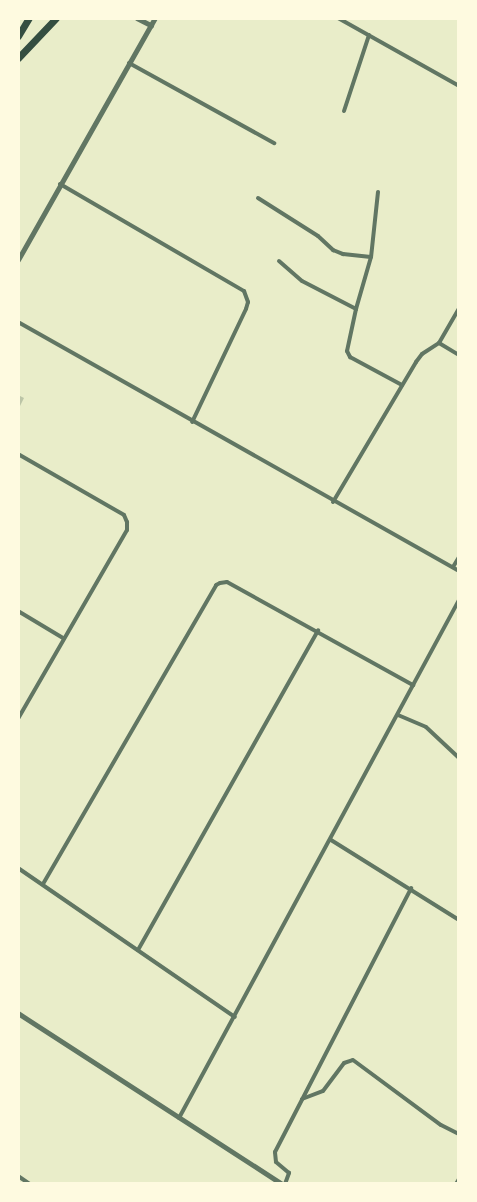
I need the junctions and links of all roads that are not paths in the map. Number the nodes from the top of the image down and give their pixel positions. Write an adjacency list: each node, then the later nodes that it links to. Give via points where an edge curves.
1 (29, 18): 7 (highway)
2 (56, 18): 9 (highway)
3 (138, 18): 6 (street)
4 (155, 18): 6 (street)
5 (338, 18): 8 (street)
6 (151, 25): 10 (street)
7 (18, 36)
8 (369, 36): 11 (street); 12 (street)
9 (18, 58)
10 (129, 63): 13 (street); 14 (street)
11 (459, 86)
12 (344, 111)
13 (274, 143)
14 (60, 184): 18 (street); 26 (street, via 244,291 246,309)
15 (378, 192): 17 (street)
16 (258, 198): 17 (street, via 333,250)
17 (371, 257): 20 (street)
18 (18, 260)
19 (279, 261): 20 (street, via 302,282)
20 (356, 309): 25 (street, via 347,345 351,357)
21 (459, 309): 23 (street)
22 (18, 322): 26 (street)
23 (439, 343): 24 (street); 25 (street, via 422,354)
24 (459, 355)
25 (402, 385): 28 (street)
26 (192, 422): 28 (street)
27 (18, 454): 35 (street, via 124,515 127,522 127,530)
28 (333, 502): 30 (street)
29 (459, 557): 30 (street)
30 (453, 567): 31 (street)
31 (459, 571)
32 (459, 600): 36 (street)
33 (18, 611): 35 (street)
34 (318, 630): 36 (street); 42 (street, via 227,582 216,585); 45 (street)
35 (63, 638): 38 (street)
36 (413, 685): 37 (street)
37 (398, 715): 39 (street, via 426,727); 40 (street)
38 (18, 719)
39 (459, 758)
40 (331, 840): 43 (street); 47 (street)
41 (18, 867): 42 (street)
42 (43, 884): 45 (street)
43 (411, 888): 44 (street); 48 (street)
44 (459, 920)
45 (138, 950): 47 (street)
46 (18, 1013): 49 (street)
47 (235, 1017): 49 (street)
48 (302, 1099): 50 (street, via 323,1091 344,1063 353,1060); 54 (street, via 275,1152 276,1162 290,1173)
49 (179, 1118): 54 (street)
50 (459, 1134)
51 (18, 1176): 53 (street)
52 (459, 1179): 55 (street)
53 (30, 1184)
54 (284, 1184)
55 (456, 1184)

